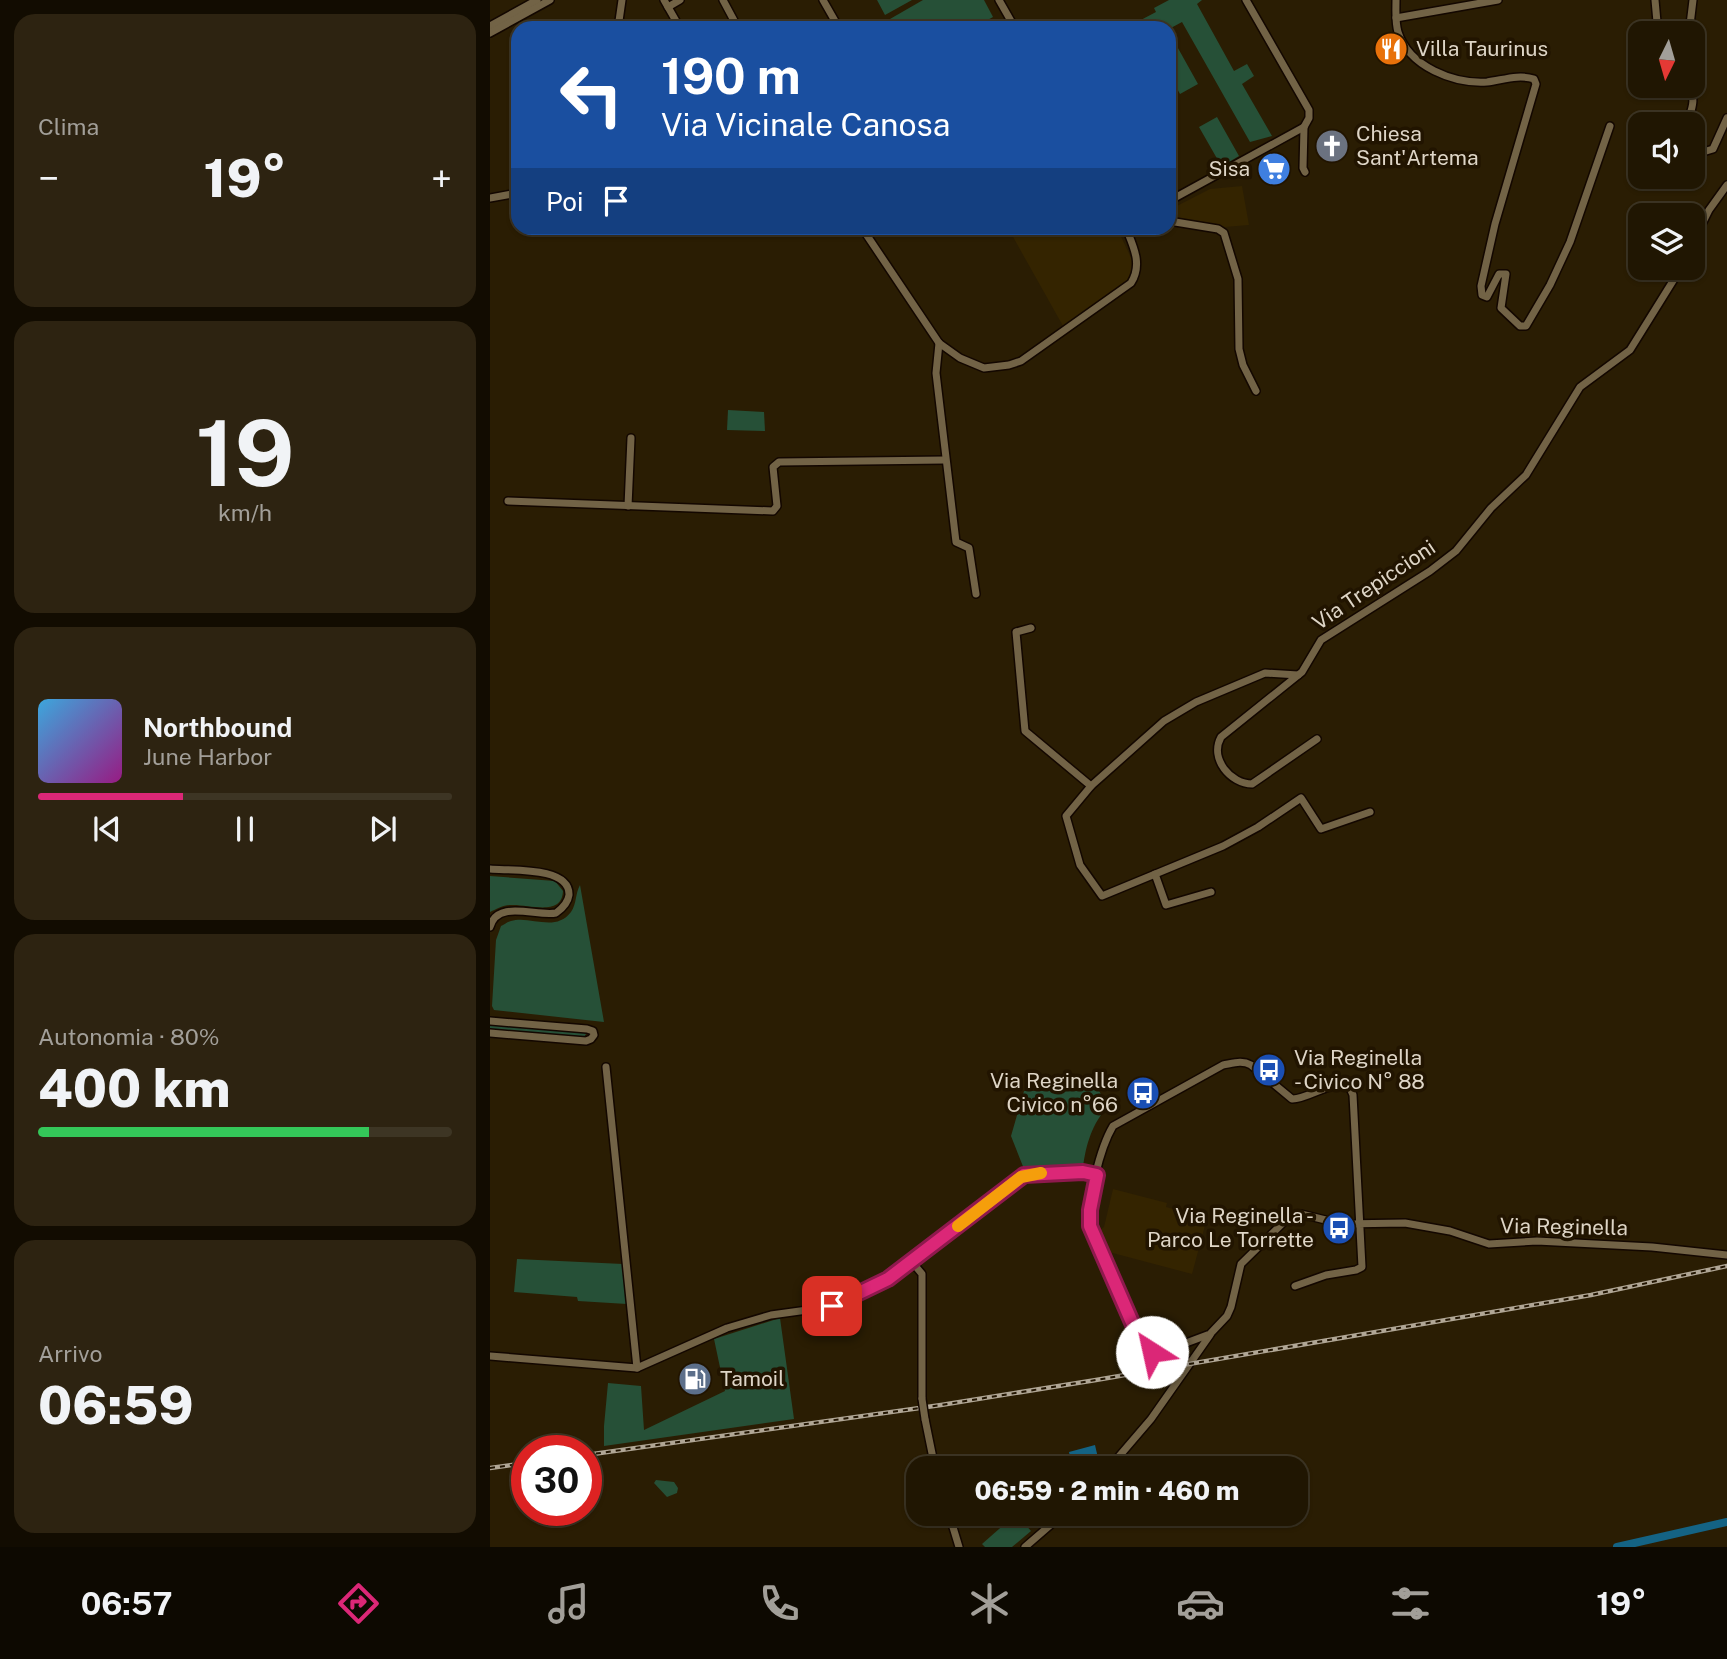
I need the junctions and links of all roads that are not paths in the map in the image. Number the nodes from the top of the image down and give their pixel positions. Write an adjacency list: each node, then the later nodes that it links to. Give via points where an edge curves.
1 (537, 0): 24 (street)
2 (550, 0): 16 (street)
3 (622, 0): 17 (street)
4 (680, 0): 13 (street)
5 (723, 0): 19 (street)
6 (823, 0): 20 (street)
7 (999, 0): 21 (street)
8 (1247, 0): 27 (street, via 1309,110)
9 (1396, 0): 14 (street)
10 (1497, 0): 14 (street)
11 (1656, 0): 22 (street)
12 (1693, 0): 23 (street)
13 (666, 3): 18 (street)
14 (1396, 18): 28 (street, via 1399,34 1411,52 1447,78 1485,82 1524,76 1534,79 1481,286 1487,298 1499,274 1506,274 1501,308 1520,326 1526,326 1570,242)
15 (511, 21): 25 (street)
16 (512, 21)
17 (619, 21)
18 (676, 21)
19 (734, 21)
20 (835, 21)
21 (1011, 21)
22 (1657, 21)
23 (1690, 21)
24 (490, 26)
25 (490, 33)
26 (1727, 118): 29 (street, via 1713,149)
27 (1304, 127): 30 (street); 33 (street)
28 (1610, 127)
29 (1705, 151)
30 (1305, 172)
31 (1727, 185): 35 (street)
32 (511, 194): 34 (street)
33 (1176, 197)
34 (490, 198)
35 (1705, 218)
36 (1176, 222): 41 (street, via 1224,233 1238,284 1237,342)
37 (867, 235): 40 (street)
38 (1129, 235): 40 (street, via 1137,270 1131,283 1021,360 984,368)
39 (1674, 280): 48 (street, Via Trepiccioni, via 1630,350 1580,387 1526,475 1491,508 1464,543 1430,571 1321,640)
40 (939, 342): 43 (street, via 936,373)
41 (1256, 391)
42 (631, 438): 45 (street)
43 (946, 460): 45 (street, via 779,462 773,467 774,511); 46 (street, via 956,542 969,548)
44 (508, 501): 45 (street)
45 (628, 506)
46 (976, 594)
47 (1031, 628): 50 (street, via 1016,632 1025,731)
48 (1298, 675): 49 (street, Via Trepiccioni, via 1221,737 1218,761 1245,784 1252,784); 50 (street, via 1265,673 1196,702 1164,721)
49 (1317, 739)
50 (1091, 786): 53 (street, via 1066,816 1080,865 1102,896)
51 (1370, 812): 53 (street, via 1321,829 1301,798 1223,846)
52 (490, 869): 55 (street, via 551,874 565,882 569,891 556,913 506,911)
53 (1154, 874): 54 (street, via 1166,905)
54 (1211, 892)
55 (490, 927)
56 (490, 1021): 57 (street, via 587,1029 594,1035 586,1041)
57 (490, 1033)
58 (606, 1066): 66 (street)
59 (1097, 1175): 60 (street, via 1109,1133 1118,1121 1223,1065 1244,1062 1293,1099 1337,1084 1351,1089); 62 (street, via 1024,1175); 64 (street, via 1090,1226 1141,1343 1152,1352 1162,1352)
60 (1360, 1223): 61 (street, Via Reginella, via 1405,1223 1489,1244 1537,1241); 63 (street, via 1362,1267); 64 (street, Via Reginella, via 1329,1222 1301,1214 1288,1218 1241,1264 1231,1307)
61 (1727, 1255)
62 (912, 1262): 66 (street, via 882,1283 832,1306 734,1325); 67 (street, bridge, via 922,1274 922,1399)
63 (1295, 1286)
64 (1210, 1334): 68 (street, Via Reginella, via 1151,1419)
65 (490, 1356): 66 (street)
66 (637, 1368)
67 (933, 1456)
68 (1119, 1456)
69 (953, 1526): 71 (street)
70 (1049, 1526): 72 (street)
71 (959, 1547)
72 (1025, 1547)

